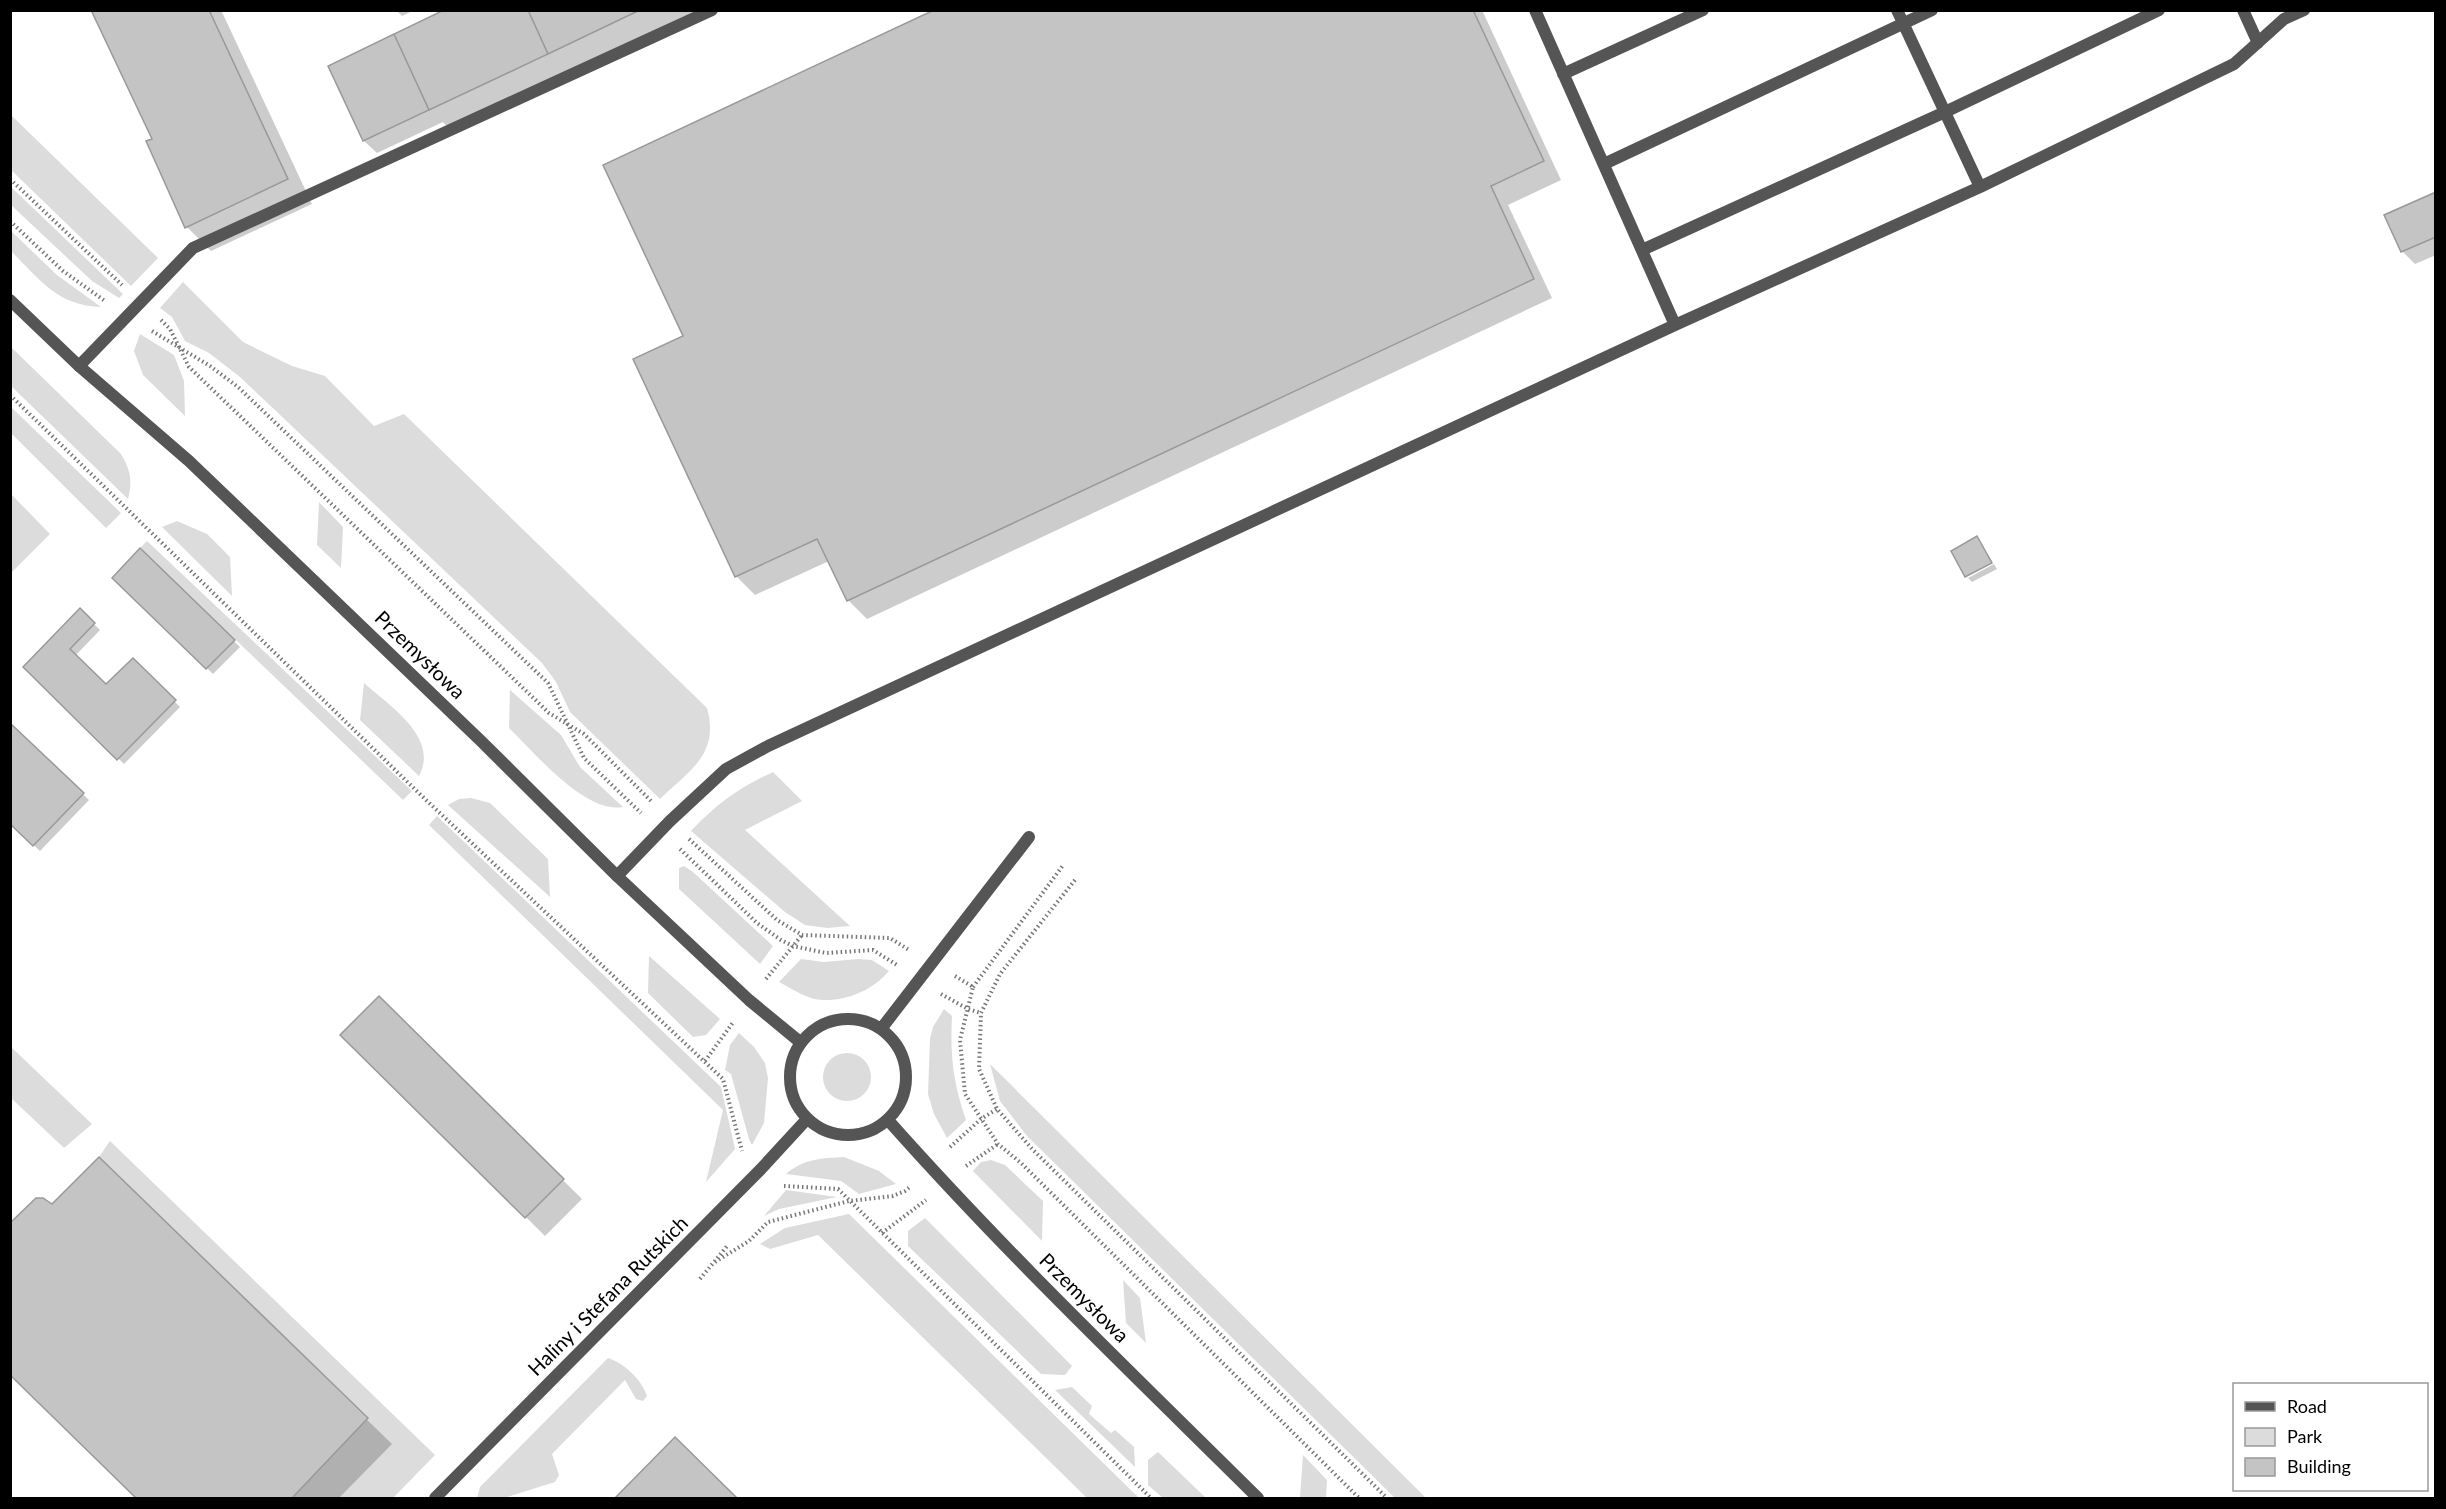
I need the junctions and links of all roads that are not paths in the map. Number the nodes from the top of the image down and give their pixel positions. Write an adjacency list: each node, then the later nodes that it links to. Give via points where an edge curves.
1 (712, 10): 18 (street, via 193,248)
2 (1535, 10): 11 (street)
3 (1703, 10): 11 (street)
4 (1897, 10): 9 (street)
5 (1932, 10): 9 (street)
6 (2159, 10): 12 (street)
7 (2243, 10): 10 (street)
8 (2304, 10): 10 (street, via 2284,19)
9 (1904, 24): 12 (street); 13 (street)
10 (2258, 43): 14 (street, via 2234,64)
11 (1563, 74): 13 (street)
12 (1945, 112): 14 (street); 15 (street)
13 (1604, 164): 15 (street)
14 (1980, 187): 17 (street)
15 (1642, 250): 17 (street)
16 (10, 300): 18 (street, Przemysłowa)
17 (1675, 325): 20 (street, via 768,746 726,768)
18 (80, 366): 20 (street, Przemysłowa, via 189,460)
19 (1029, 837): 21 (street)
20 (617, 876): 22 (street, Przemysłowa, via 749,1000)
21 (881, 1029): 22 (street, via 860,1020 838,1019 817,1028); 24 (street, via 896,1044 905,1062 906,1083 901,1103)
22 (800, 1042): 23 (street, via 789,1082 795,1102)
23 (807, 1119): 24 (street, via 825,1131 847,1136 869,1132); 25 (street, Haliny i Stefana Rutskich)
24 (888, 1120): 26 (street, Przemysłowa, via 1076,1319)
25 (435, 1498)
26 (1258, 1498)

